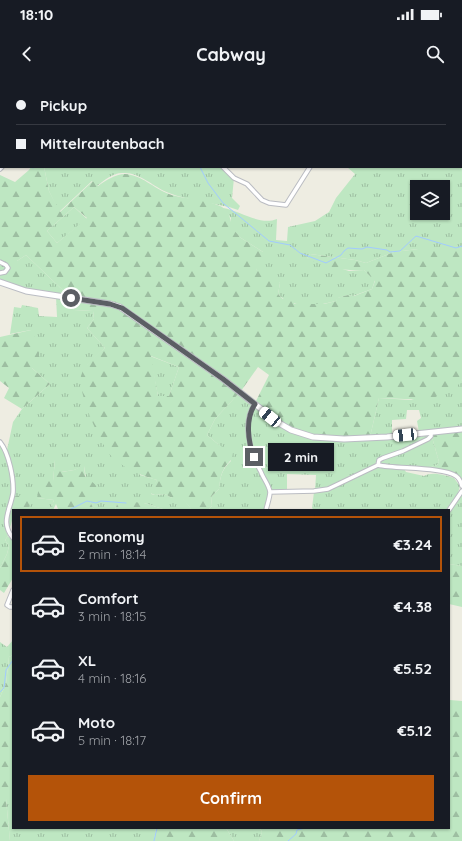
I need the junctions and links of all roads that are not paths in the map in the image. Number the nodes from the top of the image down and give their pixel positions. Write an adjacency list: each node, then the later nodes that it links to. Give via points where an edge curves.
1 (224, 168): 2 (street, via 234,178 247,184 262,200 286,205)
2 (309, 168)
3 (0, 262): 4 (street, via 8,268 6,272)
4 (0, 273)
5 (0, 282): 6 (main road, via 26,291 120,307)
6 (255, 404): 8 (main road, via 282,426 313,437 356,439); 13 (street, via 250,420 249,440)
7 (462, 429): 8 (main road)
8 (432, 432): 10 (street, via 429,438 383,458)
9 (0, 442): 16 (street, via 8,455 13,489 4,522 4,528)
10 (378, 465): 11 (street, via 449,473 458,478); 13 (street, via 328,489)
11 (462, 486)
12 (462, 491): 15 (street)
13 (270, 492): 14 (street)
14 (266, 509)
15 (450, 509)
16 (12, 537)
17 (12, 593): 18 (street, via 8,604 9,607)
18 (12, 606)

